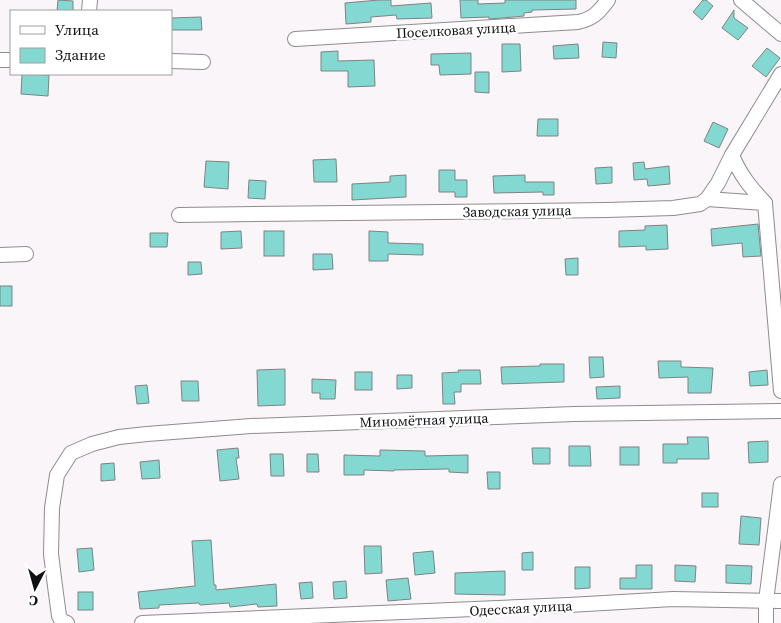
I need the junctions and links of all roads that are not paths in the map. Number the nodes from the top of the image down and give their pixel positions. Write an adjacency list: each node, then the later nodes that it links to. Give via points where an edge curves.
1 (608, 0): 4 (street, Поселковая улица, via 598,13 578,22)
2 (741, 0): 3 (street)
3 (781, 34)
4 (295, 39)
5 (172, 61): 6 (street)
6 (203, 62)
7 (781, 74): 8 (street)
8 (732, 155): 9 (street); 10 (street, via 739,172)
9 (707, 199): 10 (street); 11 (street, Заводская улица, via 700,204 673,208)
10 (765, 203): 14 (street)
11 (179, 215)
12 (26, 254): 13 (street)
13 (0, 255)
14 (776, 266): 15 (street)
15 (781, 392)
16 (781, 411): 20 (street, Миномётная улица, via 574,414 252,426 119,437 92,444 71,453 56,475 51,554 59,616)
17 (781, 484): 18 (street)
18 (766, 601): 19 (street, Одесская улица); 21 (street, Одесская улица, via 673,599); 22 (street)
19 (781, 601)
20 (67, 623)
21 (142, 623)
22 (766, 623)

